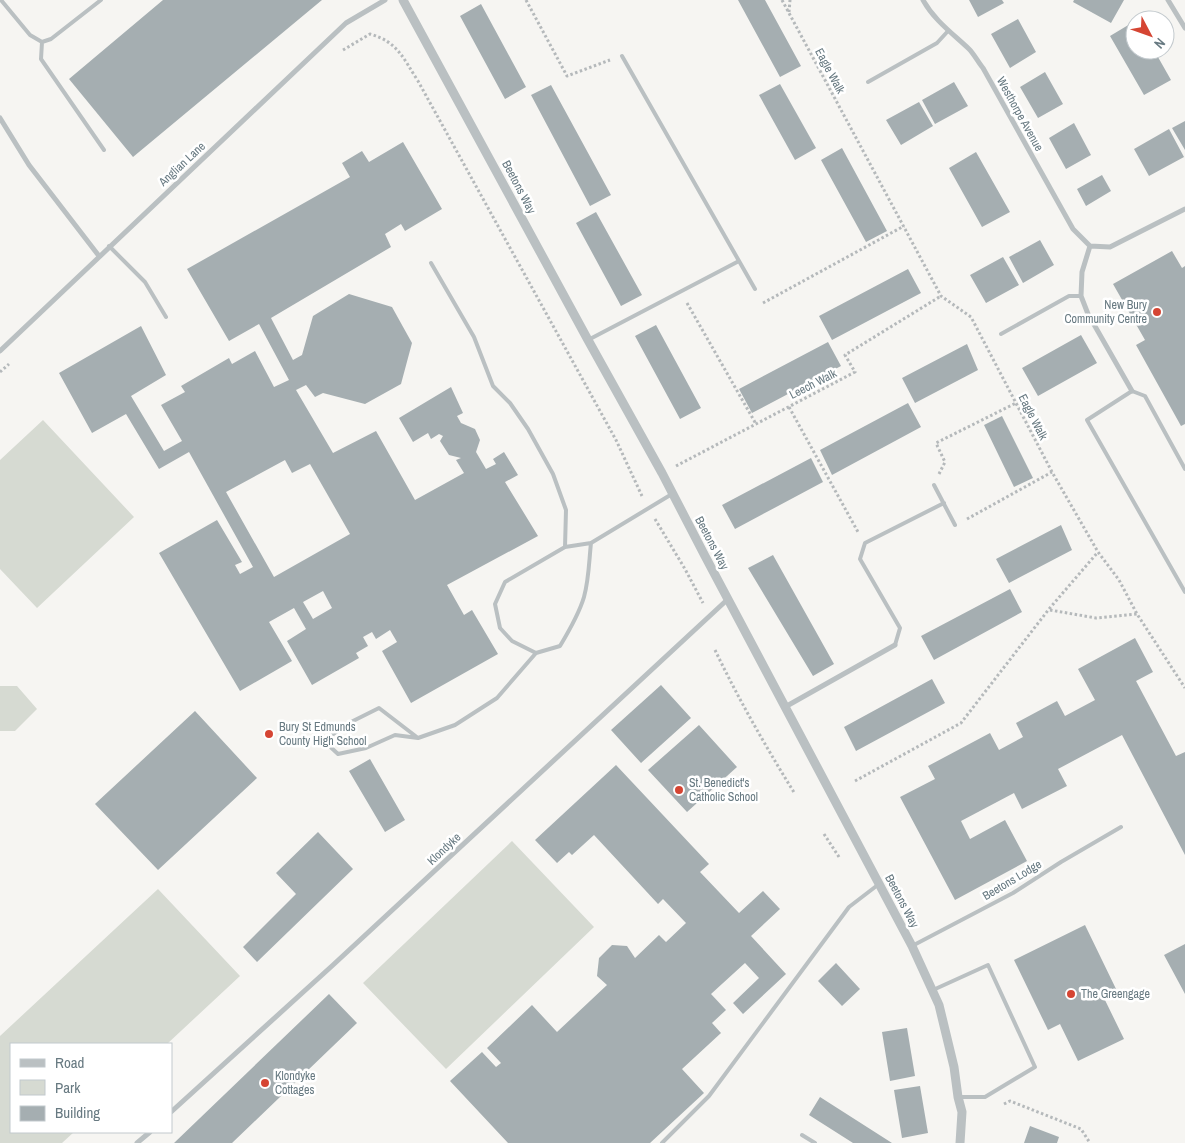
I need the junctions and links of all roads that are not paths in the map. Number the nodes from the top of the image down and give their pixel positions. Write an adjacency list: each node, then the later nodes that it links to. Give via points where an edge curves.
1 (1, 0): 9 (lane, via 30,35)
2 (101, 0): 9 (lane, via 51,39)
3 (385, 0): 15 (street, Anglian Lane, via 346,22)
4 (403, 0): 24 (street, Beetons Way)
5 (922, 0): 8 (street, Westhorpe Avenue)
6 (1168, 0): 7 (street)
7 (1185, 28)
8 (948, 31): 11 (lane, via 937,43); 16 (street, Westhorpe Avenue, via 970,50 982,68 1073,229)
9 (42, 42): 13 (lane, via 41,59)
10 (622, 56): 18 (lane)
11 (868, 82)
12 (0, 118): 17 (street, via 29,165)
13 (104, 150)
14 (1185, 209): 16 (street, via 1110,246)
15 (110, 246): 17 (street, Anglian Lane); 22 (lane, via 145,282)
16 (1090, 246): 21 (street, via 1082,272)
17 (99, 256): 25 (street, Anglian Lane)
18 (739, 261): 20 (lane); 24 (lane)
19 (431, 263): 33 (lane, via 474,337 493,386 524,423 553,474 566,510)
20 (755, 289)
21 (1082, 296): 23 (lane, via 1069,296); 26 (street, via 1088,314)
22 (166, 317)
23 (1001, 334)
24 (588, 340): 29 (street, Beetons Way)
25 (0, 351)
26 (1132, 391): 27 (lane, via 1145,396); 34 (lane, via 1087,420)
27 (1185, 469)
28 (934, 485): 30 (lane)
29 (672, 494): 32 (lane); 35 (street, Beetons Way)
30 (944, 503): 31 (lane); 36 (lane, via 865,544 860,559 900,628)
31 (955, 525)
32 (591, 542): 33 (lane); 37 (lane, via 583,599 570,628 560,646)
33 (565, 548): 37 (lane, via 505,582 494,604 500,628 512,641)
34 (1185, 592)
35 (728, 599): 38 (street, Beetons Way); 45 (street, Klondyke)
36 (895, 645): 38 (street)
37 (536, 653): 39 (lane, via 497,698 455,725)
38 (785, 707): 41 (street, Beetons Way)
39 (418, 738): 39 (lane, via 395,735 366,748 338,754 324,741 347,724 379,708)
40 (1121, 827): 42 (lane, Beetons Lodge, via 1013,893)
41 (879, 884): 42 (street, Beetons Way); 49 (lane, via 849,907 709,1096)
42 (912, 946): 43 (street, Beetons Way)
43 (932, 990): 44 (street, Beetons Way, via 950,1050); 44 (lane, via 988,965 1035,1067 985,1097)
44 (958, 1097): 51 (street, Beetons Way, via 962,1112)
45 (172, 1111)
46 (149, 1133): 48 (street)
47 (802, 1135): 50 (lane)
48 (137, 1143)
49 (662, 1143)
50 (815, 1143)
51 (960, 1143)

